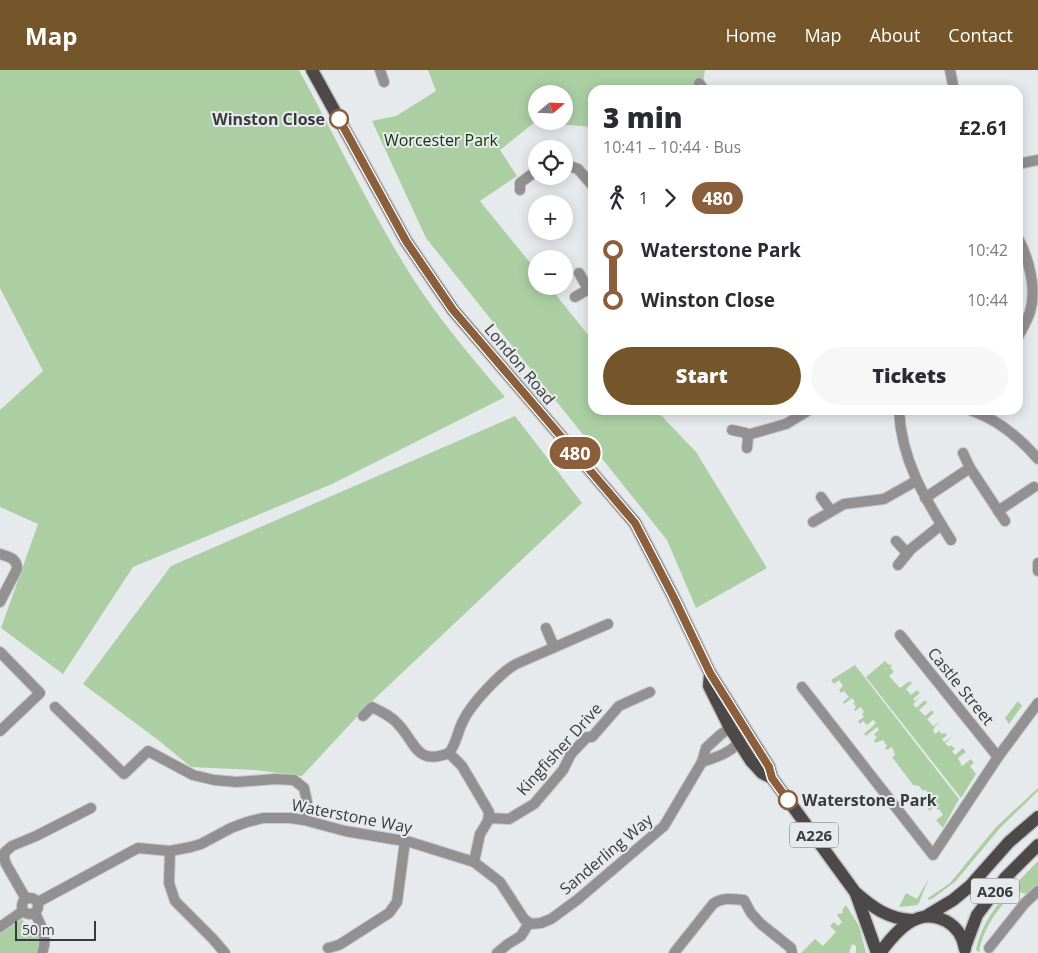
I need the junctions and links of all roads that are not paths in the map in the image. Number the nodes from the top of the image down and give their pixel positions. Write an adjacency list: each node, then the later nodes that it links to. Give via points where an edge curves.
1 (312, 70): 50 (main road, London Road / A226, via 406,241 453,310 635,523)
2 (380, 70): 4 (street)
3 (950, 70): 5 (street)
4 (384, 82)
5 (953, 85)
6 (1038, 160): 7 (street)
7 (1023, 163)
8 (573, 167): 10 (street)
9 (528, 177): 11 (street, via 519,184)
10 (588, 180)
11 (520, 190)
12 (1023, 251): 14 (street)
13 (578, 274): 15 (street)
14 (1035, 284): 18 (street, via 1030,311)
15 (588, 286)
16 (588, 289): 17 (street)
17 (575, 297)
18 (1023, 326)
19 (801, 415): 23 (street, via 786,424)
20 (899, 415): 28 (street)
21 (983, 415): 26 (street, via 1012,433)
22 (732, 430): 23 (street, via 743,431)
23 (747, 435): 24 (street)
24 (747, 448)
25 (963, 453): 27 (street)
26 (1038, 459)
27 (970, 468): 31 (street); 32 (street)
28 (916, 481): 31 (street); 33 (street, via 884,499 848,503)
29 (1034, 487): 32 (street)
30 (821, 497): 33 (street)
31 (925, 498): 36 (street)
32 (998, 510): 34 (street)
33 (831, 511): 35 (street)
34 (1005, 521)
35 (813, 522)
36 (941, 525): 37 (street); 39 (street)
37 (951, 540)
38 (896, 541): 39 (street)
39 (907, 553): 42 (street)
40 (0, 554): 44 (street, via 17,563)
41 (1038, 563): 43 (street)
42 (898, 565)
43 (1038, 571)
44 (0, 602)
45 (608, 624): 48 (street)
46 (546, 628): 48 (street)
47 (900, 635): 61 (street, Castle Street)
48 (554, 647): 60 (street, via 512,666 496,680 464,718)
49 (0, 652): 58 (street, via 40,693)
50 (710, 673): 56 (main road, London Road / A226, via 709,686); 57 (main road, London Road)
51 (802, 687): 61 (street, via 933,855)
52 (650, 692): 66 (street, Kingfisher Drive, via 622,705 592,737 587,737 534,804 509,819)
53 (1038, 703): 61 (street)
54 (55, 707): 67 (street, via 124,774 148,751 194,775 214,780 294,780 304,788 307,802)
55 (363, 716): 60 (street, via 372,708 389,715 424,756)
56 (730, 728): 57 (street); 59 (main road, London Road / A226); 62 (street, Sanderling Way, via 706,748)
57 (745, 730): 59 (street); 63 (main road, London Road, via 769,767)
58 (0, 731)
59 (740, 743): 62 (street); 63 (main road, London Road / A226, via 751,761)
60 (448, 753): 66 (street, via 462,766 478,791 488,807)
61 (998, 757)
62 (702, 762): 80 (street, Sanderling Way, via 664,826 557,914 541,924)
63 (772, 778): 73 (main road, London Road / A226)
64 (91, 808): 74 (street, via 4,852 6,864)
65 (1038, 817): 78 (main road, A206, via 1009,842 970,886)
66 (489, 818): 71 (street, via 480,834)
67 (304, 820): 68 (street, Waterstone Way, via 339,830); 70 (street, Waterstone Way, via 254,820 235,826 200,845)
68 (405, 840): 71 (street, Waterstone Way); 82 (street, via 394,908 339,945)
69 (1038, 844): 84 (main road, A206, via 1005,878 977,915)
70 (170, 851): 75 (street, Waterstone Way, via 138,848); 86 (street, via 169,883 175,901)
71 (474, 862): 80 (street, Waterstone Way, via 500,882 520,916)
72 (1038, 891): 83 (street)
73 (855, 892): 79 (main road, London Road / A226, via 886,915); 90 (main road, London Road / A226)
74 (26, 899): 75 (street, via 34,898); 76 (street, via 22,903)
75 (38, 902): 77 (street)
76 (23, 910): 77 (street, via 27,914); 81 (street)
77 (35, 913): 85 (street, via 44,931)
78 (928, 915): 79 (main road); 84 (main road, via 952,924 960,934)
79 (912, 920): 90 (main road, via 892,936)
80 (529, 923): 87 (street, via 522,935)
81 (0, 927)
82 (328, 948)
83 (989, 948)
84 (964, 950)
85 (42, 953)
86 (225, 953)
87 (497, 953)
88 (674, 953): 89 (street, via 712,905 725,899 744,900 758,921 791,948)
89 (792, 953)
90 (879, 953)

